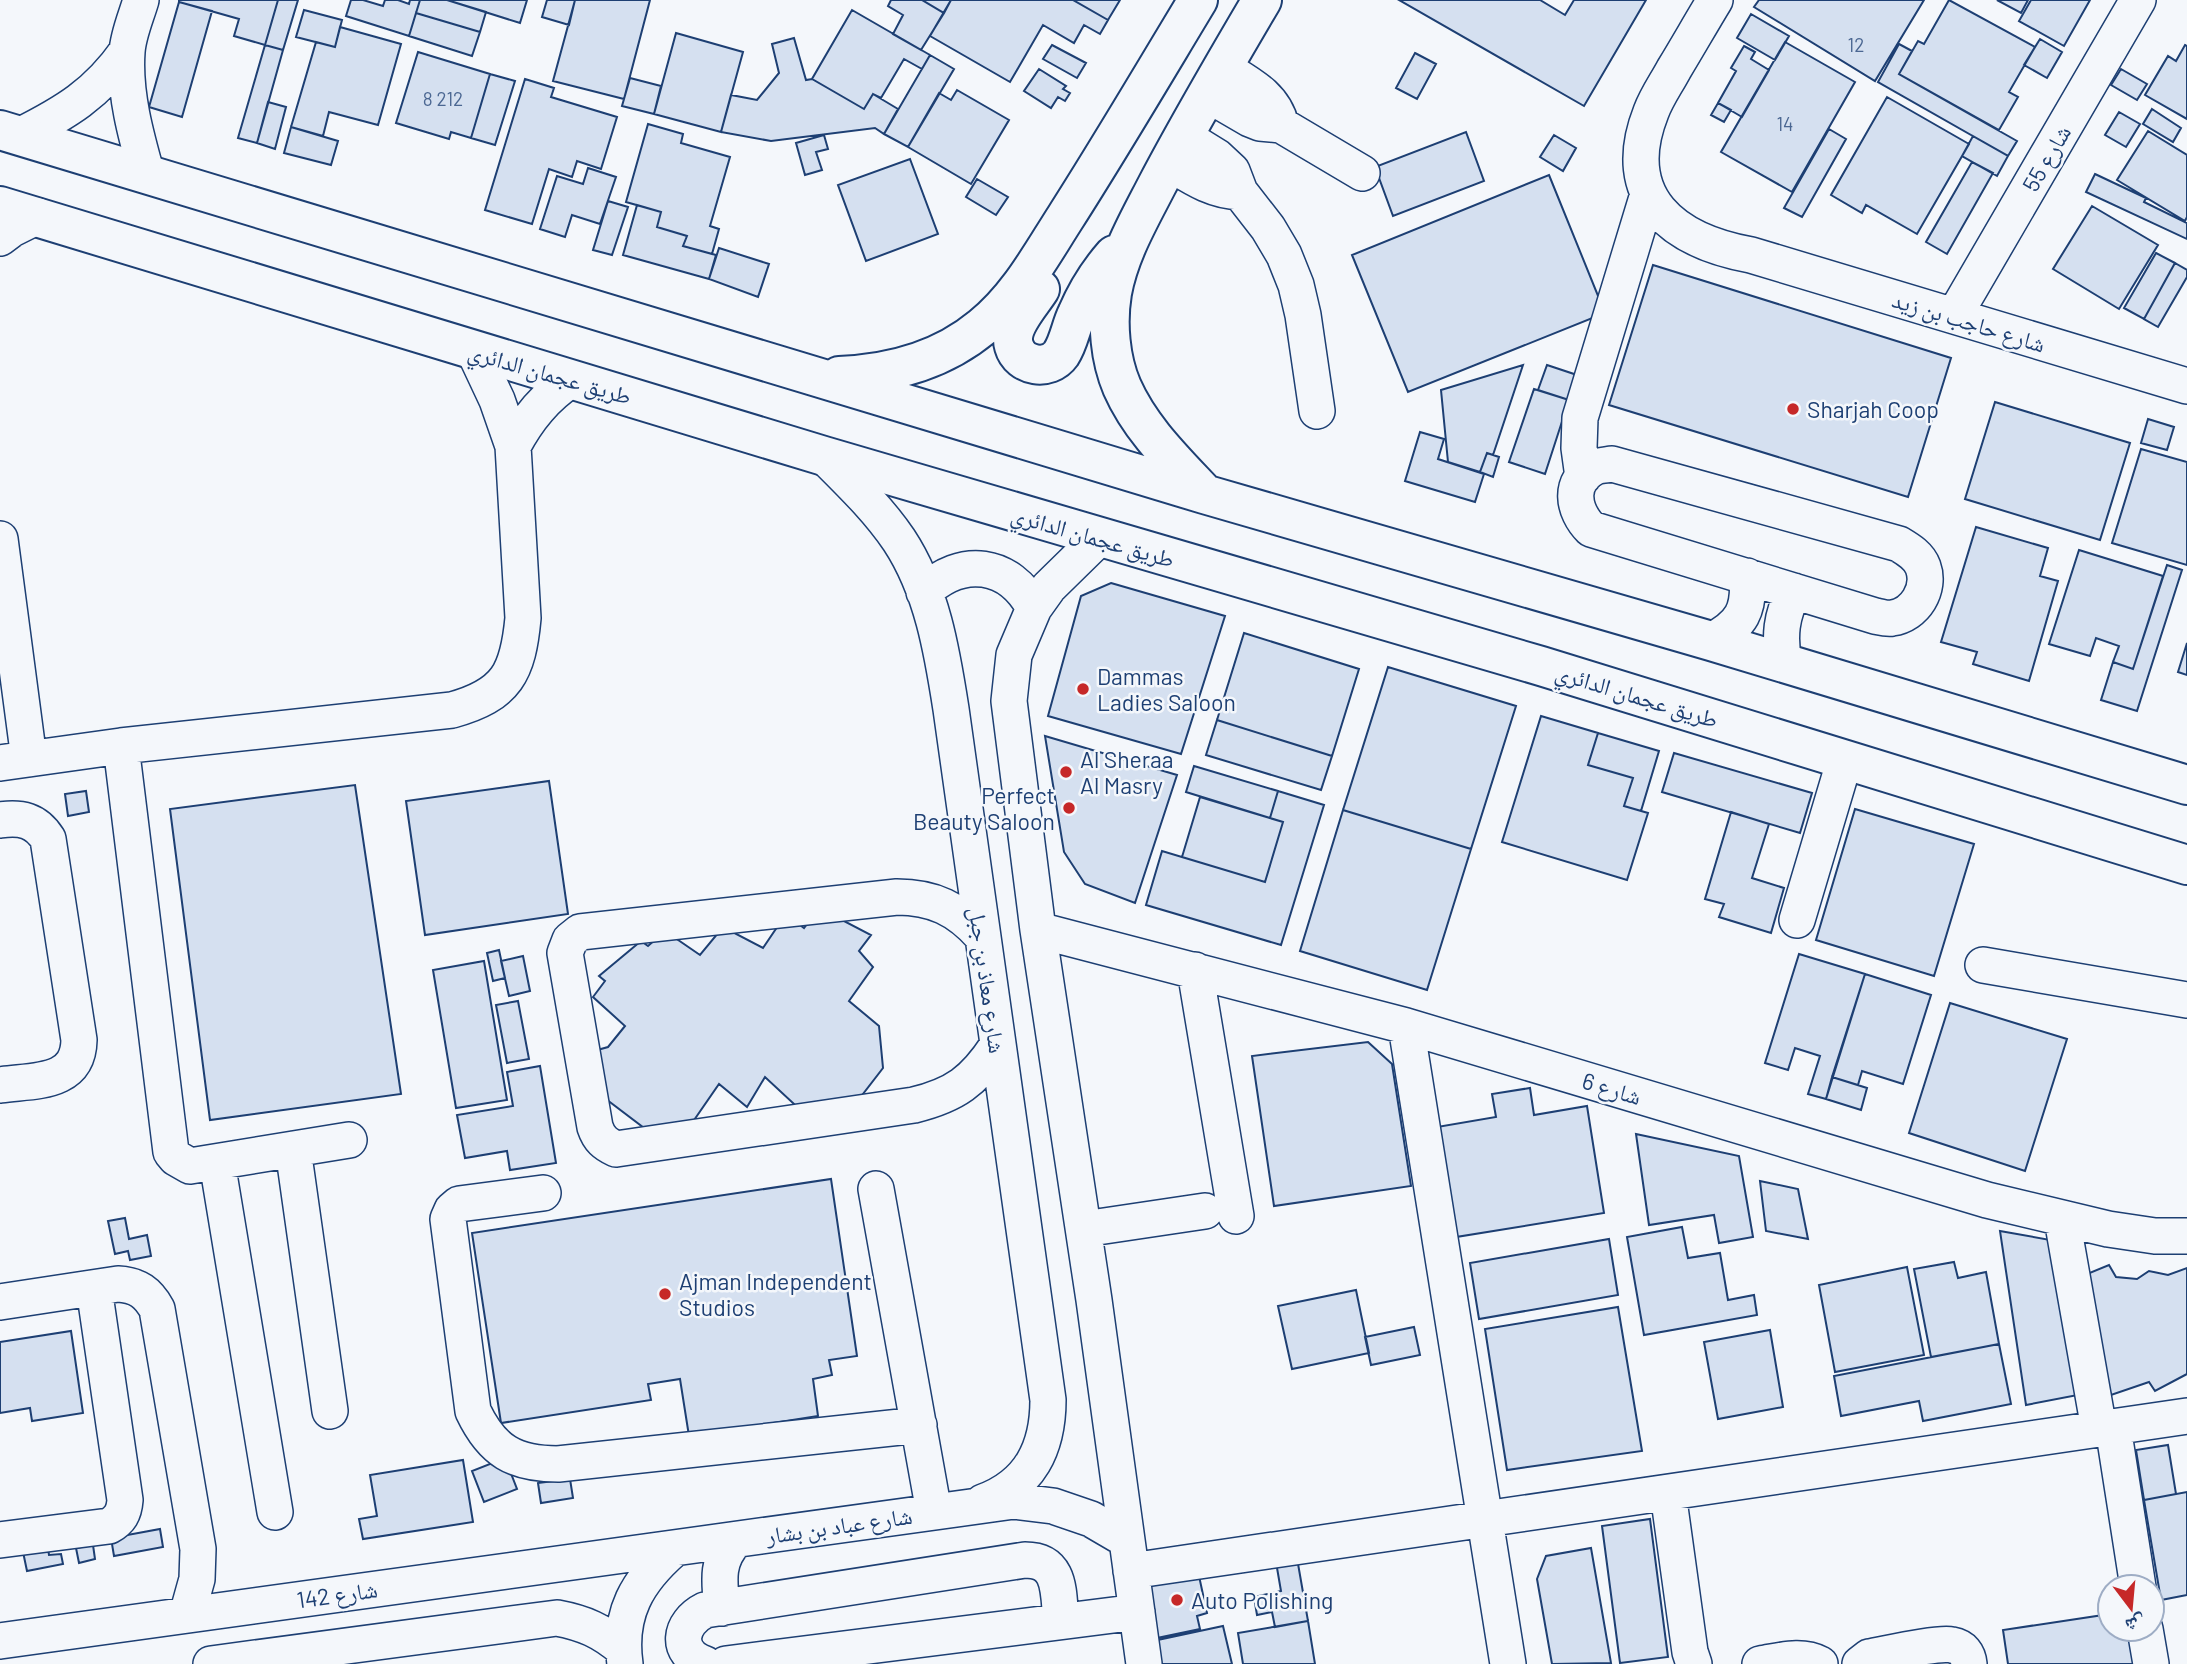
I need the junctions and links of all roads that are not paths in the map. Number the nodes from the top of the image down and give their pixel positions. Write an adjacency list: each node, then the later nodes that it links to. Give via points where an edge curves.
1 (141, 0): 6 (street)
2 (1198, 0): 14 (main road)
3 (1262, 0): 8 (main road)
4 (1715, 0): 7 (street)
5 (2138, 0): 20 (street, شارع 55)
6 (127, 51): 9 (street, via 83,100 64,113); 12 (street, via 134,122)
7 (1672, 73): 13 (street, via 1657,97 1642,150); 19 (street, via 1654,152 1664,188 1695,223)
8 (1215, 81): 10 (main road); 11 (street, via 1250,119 1281,125)
9 (9, 133): 12 (main road)
10 (1176, 149): 17 (main road); 25 (street, via 1209,186 1240,192 1284,255 1303,315)
11 (1362, 173)
12 (147, 175): 22 (main road)
13 (1648, 194): 19 (street, شارع حاجب بن زيد, via 1687,234); 28 (street, via 1580,418)
14 (1076, 201): 17 (main road, via 1059,256 1013,333 1021,358 1038,365 1055,360 1092,285); 22 (main road, via 1023,285 981,328 956,345 900,369 870,375)
15 (0, 206): 16 (main road, طريق عجمان الدائري)
16 (38, 216): 18 (street); 21 (main road, طريق عجمان الدائري)
17 (1130, 237): 29 (main road, via 1112,293 1110,320 1117,372 1140,420)
18 (0, 238)
19 (1751, 255): 20 (street, شارع حاجب بن زيد)
20 (1954, 316): 24 (street, شارع حاجب بن زيد)
21 (474, 351): 23 (main road, طريق عجمان الدائري); 26 (street)
22 (810, 374): 29 (main road)
23 (572, 379): 26 (street, via 534,412); 27 (main road, طريق عجمان الدائري)
24 (2187, 386)
25 (1317, 411)
26 (513, 446): 38 (street, via 523,618 513,669 498,689 477,703 452,710)
27 (824, 456): 30 (main road, طريق عجمان الدائري); 34 (street, شارع معاذ بن جبل, via 901,543)
28 (1583, 477): 32 (street, via 1575,505 1591,529); 33 (street, via 1596,467 1612,464 1899,544 1914,552 1923,567 1925,584 1920,600 1908,612 1892,618)
29 (1205, 494): 36 (main road)
30 (1099, 538): 35 (street); 39 (main road, طريق عجمان الدائري)
31 (0, 539): 40 (street)
32 (1747, 576): 33 (street); 36 (street, via 1749,597 1742,616 1730,632)
33 (1794, 591): 37 (street, via 1781,626)
34 (924, 592): 35 (street, via 948,574 977,568 1011,580); 46 (street, شارع معاذ بن جبل, via 945,667)
35 (1034, 608): 45 (street, via 1014,655 1009,701)
36 (1711, 641): 37 (main road)
37 (1784, 664): 41 (main road)
38 (121, 746): 40 (street); 55 (street, via 170,1144 182,1163)
39 (1845, 760): 43 (main road, طريق عجمان الدائري); 44 (street)
40 (15, 761)
41 (2187, 785)
42 (0, 820): 52 (street, via 33,822 42,829 51,850 79,1040 74,1064 64,1073)
43 (2187, 865)
44 (1797, 920)
45 (1038, 930): 48 (street, شارع 6); 59 (street)
46 (982, 936): 51 (street, شارع معاذ بن جبل); 51 (street, via 953,910 935,901 897,897 594,929 570,940 565,953 595,1127 598,1137 616,1149 939,1099 973,1078)
47 (1983, 965): 49 (street)
48 (1195, 970): 50 (street, شارع 6); 59 (street, via 1221,1214)
49 (2187, 1000)
50 (1406, 1026): 58 (street, شارع 6); 73 (street)
51 (997, 1046): 64 (street, شارع معاذ بن جبل)
52 (0, 1085)
53 (349, 1140): 54 (street)
54 (293, 1149): 55 (street); 65 (street)
55 (217, 1162): 72 (street)
56 (876, 1189): 67 (street)
57 (543, 1193): 67 (street, via 459,1204 448,1219 473,1411 497,1447 537,1464 558,1464)
58 (2063, 1219): 60 (street, شارع 6, via 2108,1230); 68 (street)
59 (1084, 1229): 62 (street)
60 (2187, 1236)
61 (94, 1288): 63 (street); 74 (street, via 125,1500 122,1515 109,1526); 82 (street, via 131,1285 151,1298 157,1309 198,1549 197,1579)
62 (1094, 1300): 64 (street, via 1067,1319 1046,1316); 77 (street)
63 (0, 1302)
64 (1037, 1309): 70 (street, شارع معاذ بن جبل, via 1048,1400 1042,1446 1016,1484)
65 (330, 1411)
66 (2187, 1416): 68 (street)
67 (919, 1425): 71 (street)
68 (2106, 1428): 69 (street); 79 (street)
69 (1668, 1493): 73 (street); 94 (street)
70 (975, 1505): 71 (street, شارع عباد بن بشار); 77 (street, شارع عباد بن بشار, via 1014,1501 1053,1506 1091,1519)
71 (934, 1511): 75 (street, شارع عباد بن بشار)
72 (275, 1513)
73 (1485, 1520): 77 (street); 93 (street)
74 (0, 1540)
75 (736, 1540): 76 (street, شارع عباد بن بشار); 80 (street, via 720,1570)
76 (674, 1549): 78 (street, شارع 142); 80 (street); 88 (street, via 652,1568 635,1593 626,1620)
77 (1129, 1556): 81 (street)
78 (493, 1572): 82 (street, شارع 142); 84 (street, via 505,1598)
79 (2135, 1573)
80 (714, 1609): 83 (street, via 1036,1560 1053,1573); 90 (street, via 694,1616 683,1636 692,1657)
81 (1137, 1612): 83 (street); 92 (street)
82 (187, 1615): 85 (street, شارع 142)
83 (1061, 1621): 91 (street)
84 (497, 1625): 87 (street); 88 (street, via 557,1618 582,1622 604,1633)
85 (0, 1641)
86 (2147, 1643): 99 (street)
87 (369, 1653): 89 (street)
88 (624, 1657)
89 (211, 1664)
90 (705, 1664)
91 (726, 1664)
92 (1144, 1664)
93 (1508, 1664)
94 (1694, 1664)
95 (1760, 1664): 96 (street, via 1801,1658)
96 (1820, 1664)
97 (1860, 1664): 98 (street, via 1869,1657 1948,1644 1961,1648)
98 (1969, 1664)
99 (2151, 1664)

